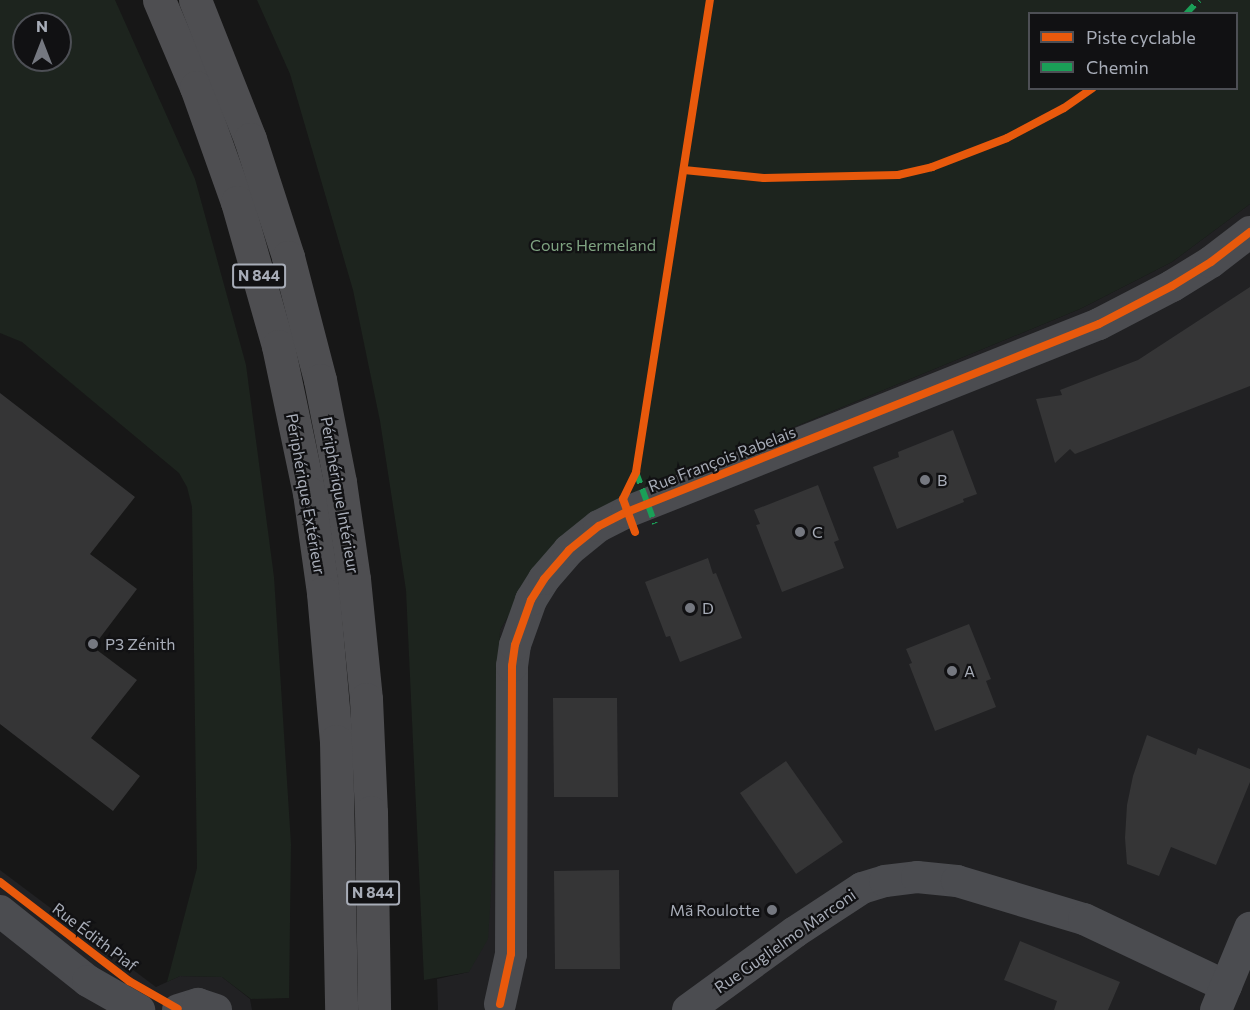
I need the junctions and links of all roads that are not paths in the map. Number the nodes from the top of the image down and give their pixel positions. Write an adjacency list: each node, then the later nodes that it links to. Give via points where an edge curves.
1 (159, 0): 6 (highway, Périphérique Extérieur / N 844, via 196,87 237,202 278,346 301,453 319,564 332,685)
2 (195, 0): 7 (highway, Périphérique Intérieur / N 844, via 274,211 320,380 340,482 366,699)
3 (1250, 232): 9 (street, Rue François Rabelais, via 1172,286 1099,324 627,512 599,526 569,550 531,600 515,645 511,954)
4 (0, 910): 10 (street, via 88,981)
5 (1250, 928): 8 (street)
6 (341, 960): 13 (highway, via 324,982); 14 (highway, Périphérique Extérieur / N 844)
7 (384, 974): 15 (highway, Périphérique Intérieur / N 844); 16 (highway)
8 (1221, 998): 17 (street, Rue Guglielmo Marconi, via 1084,919 957,881 917,877 862,888)
9 (498, 1008)
10 (139, 1010)
11 (178, 1010): 12 (street, via 198,1004)
12 (216, 1010)
13 (322, 1010)
14 (341, 1010)
15 (374, 1010)
16 (396, 1010)
17 (688, 1010)

